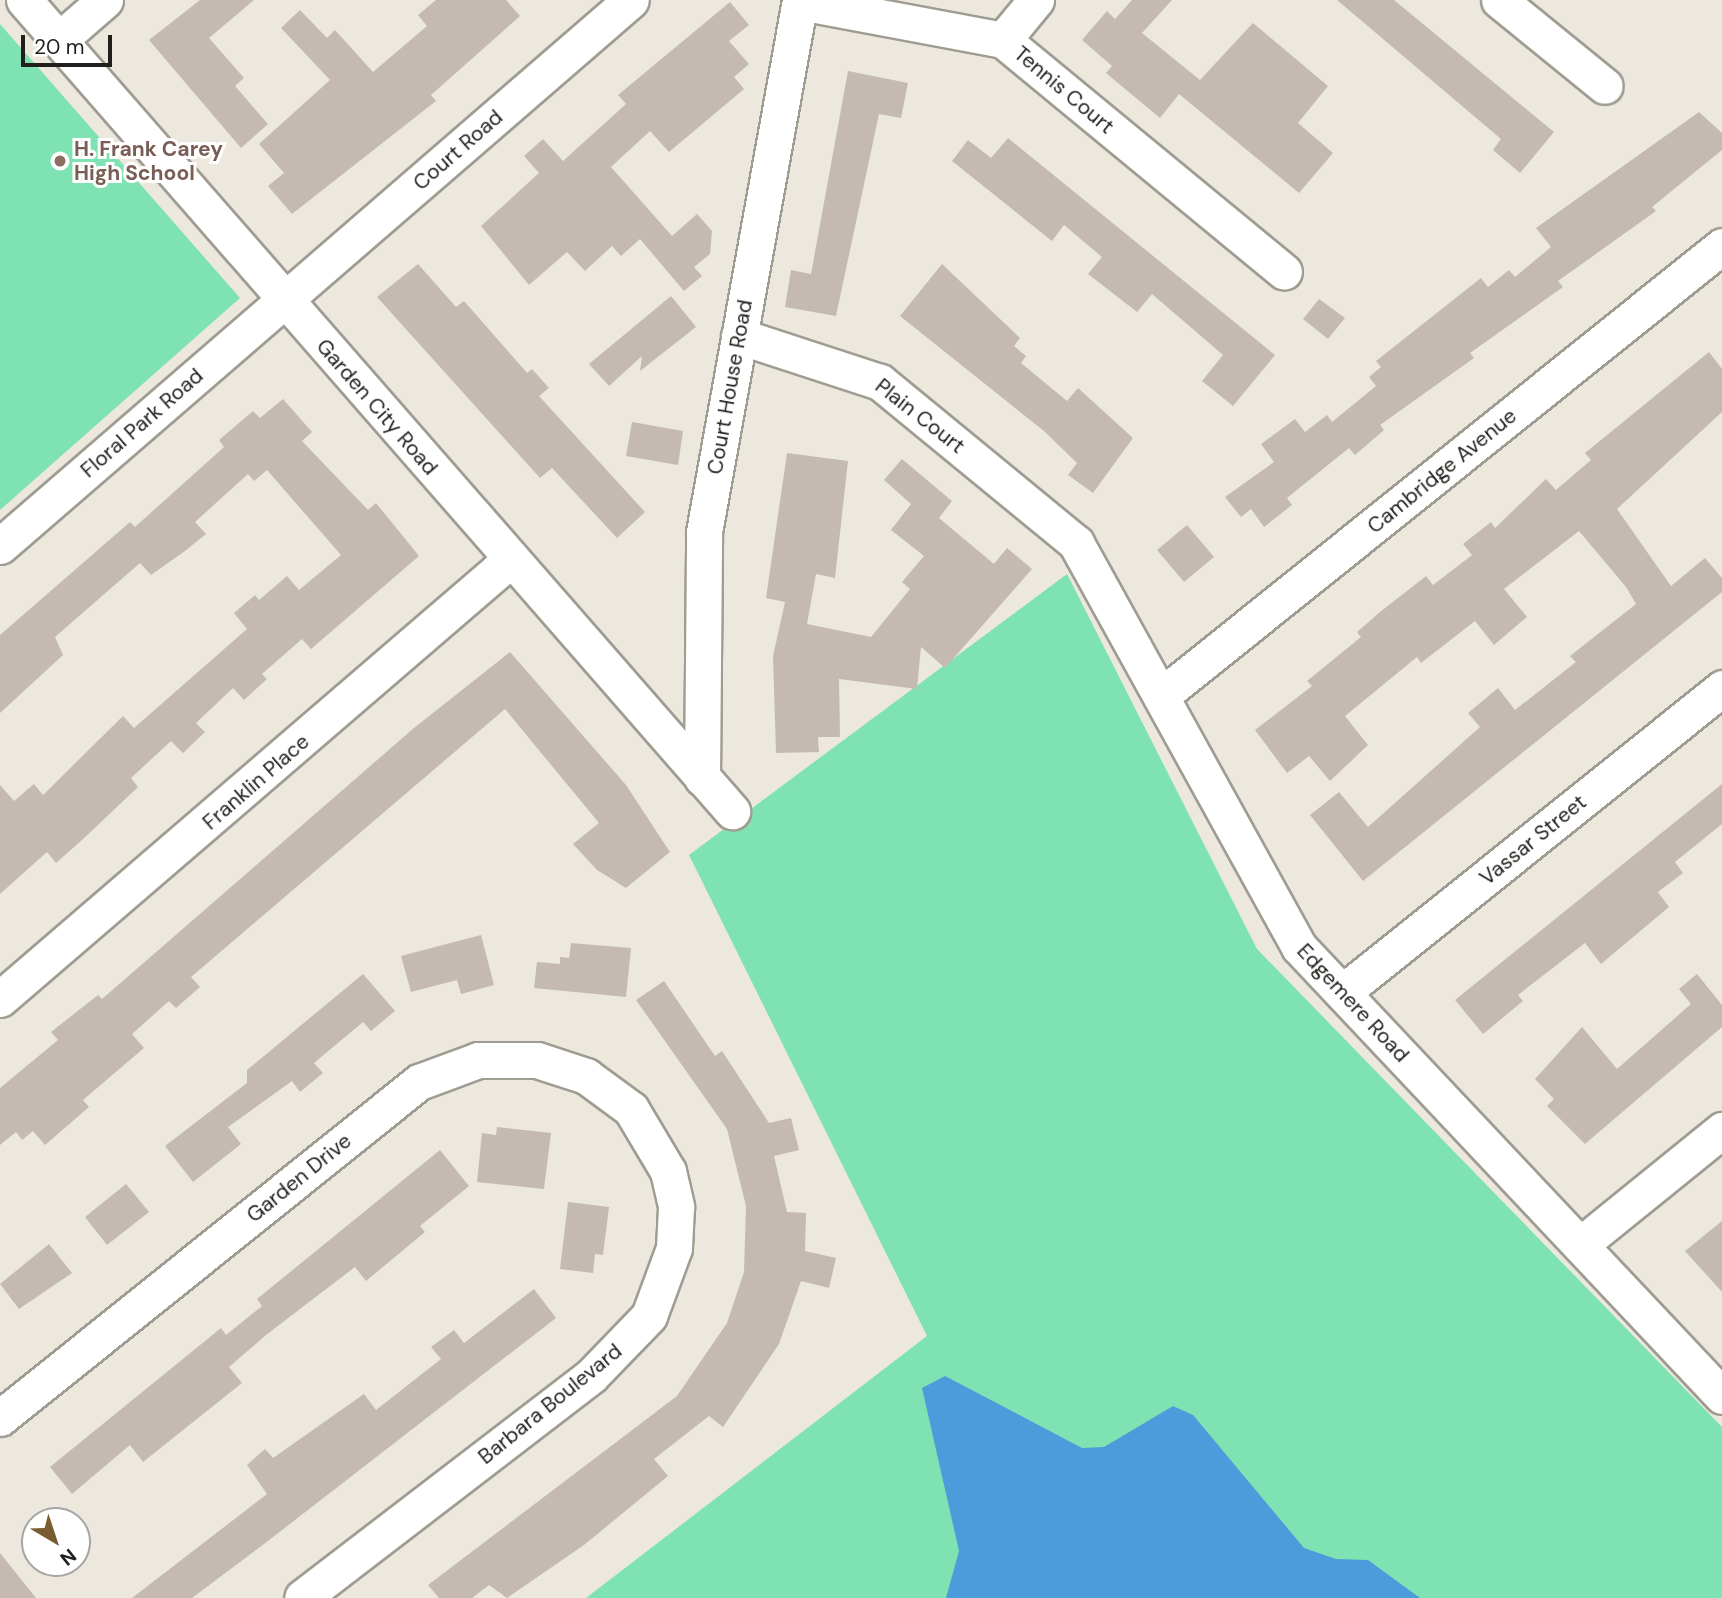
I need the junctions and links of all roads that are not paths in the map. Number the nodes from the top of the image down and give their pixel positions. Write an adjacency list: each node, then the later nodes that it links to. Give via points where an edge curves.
1 (24, 0): 7 (street, Garden City Road)
2 (106, 0): 7 (street)
3 (631, 0): 12 (street, Court Road)
4 (1036, 0): 8 (street)
5 (1499, 0): 9 (street)
6 (800, 1): 8 (street, Tennis Court); 13 (street, Court House Road)
7 (59, 40): 12 (street, Garden City Road)
8 (1003, 40): 11 (street, Tennis Court)
9 (1605, 86)
10 (1722, 246): 18 (street, Cambridge Avenue)
11 (1284, 272)
12 (285, 301): 15 (street, Floral Park Road); 16 (street, Garden City Road)
13 (739, 336): 14 (street, Plain Court, via 880,382); 19 (street, Court House Road, via 705,532)
14 (1076, 543): 18 (street, Edgemere Road)
15 (0, 546)
16 (510, 560): 19 (street, Garden City Road); 22 (street, Franklin Place)
17 (1722, 688): 21 (street, Vassar Street)
18 (1161, 696): 21 (street, Edgemere Road, via 1287,928)
19 (702, 778): 20 (street, Garden City Road)
20 (732, 811)
21 (1343, 992): 25 (street, Edgemere Road)
22 (0, 999)
23 (631, 1108): 27 (street, Garden Drive, via 586,1076 537,1060 478,1060 446,1068 419,1082); 28 (street, Barbara Boulevard, via 668,1171 676,1207 674,1248 649,1316 591,1376)
24 (1722, 1130): 25 (street)
25 (1580, 1245): 26 (street, Edgemere Road)
26 (1722, 1396)
27 (0, 1418)
28 (302, 1598)

